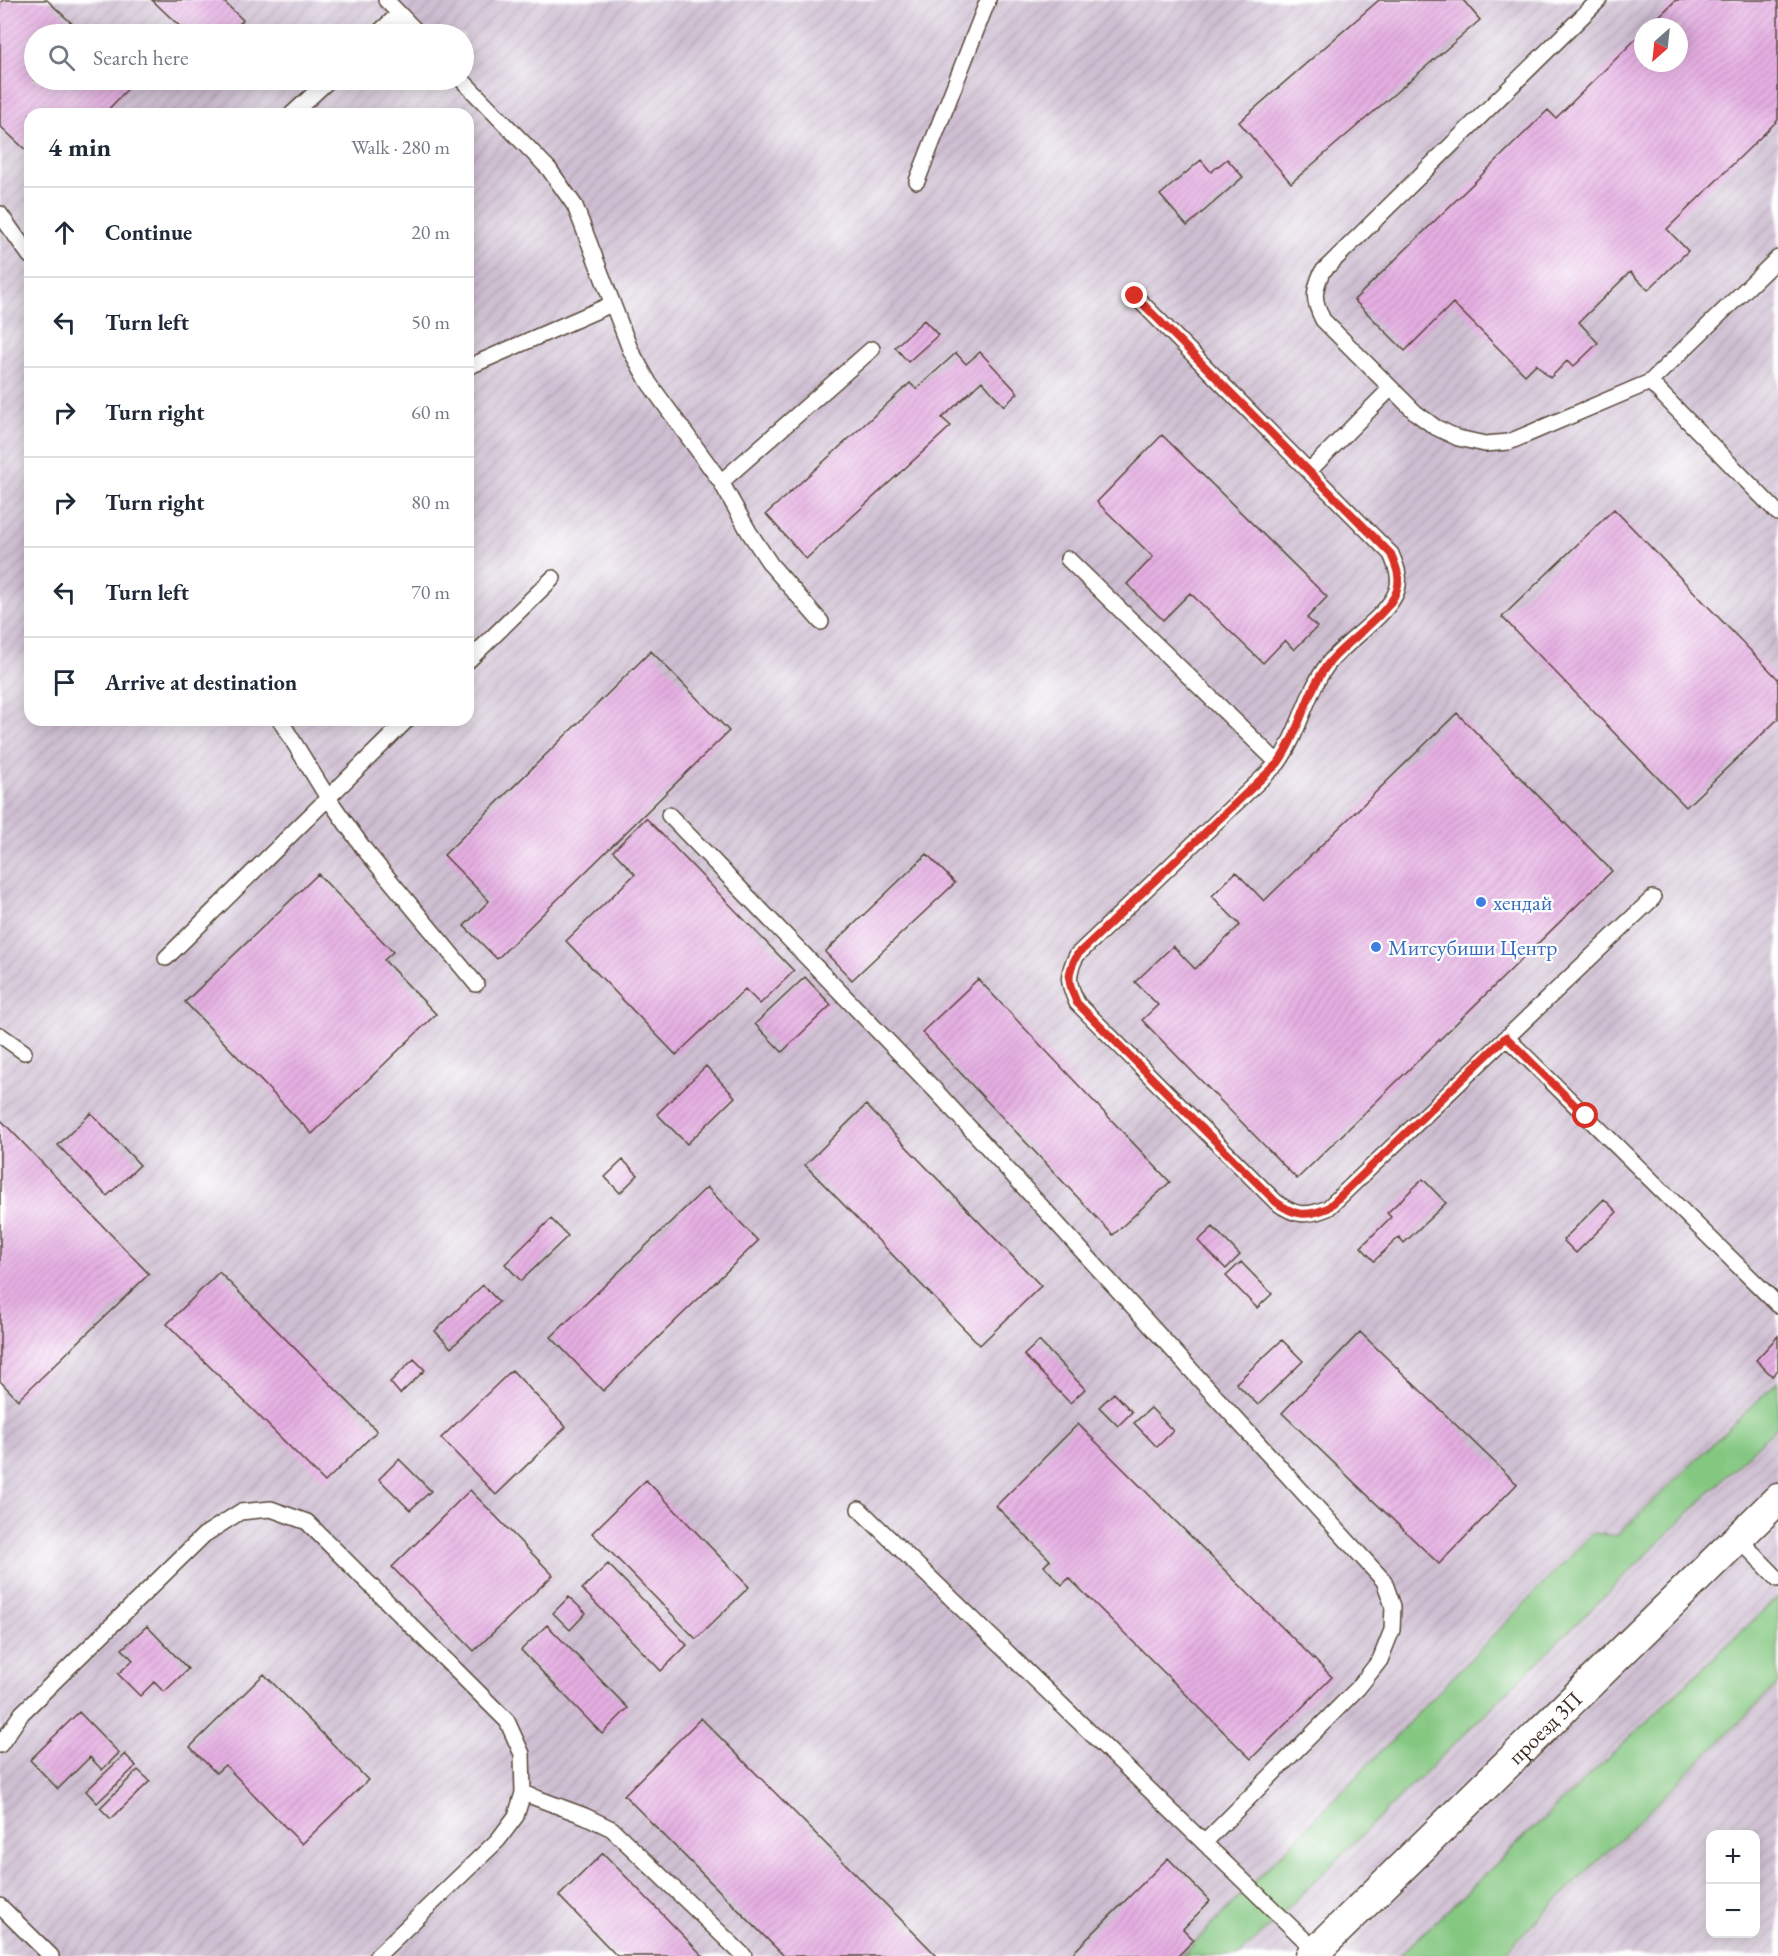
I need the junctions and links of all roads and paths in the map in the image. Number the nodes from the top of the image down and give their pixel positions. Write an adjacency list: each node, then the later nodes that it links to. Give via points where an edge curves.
1 (386, 0): 4 (lane)
2 (988, 0): 10 (lane)
3 (1599, 0): 19 (lane, via 1322,272 1315,288 1316,306 1323,320)
4 (399, 14): 5 (lane); 6 (lane)
5 (388, 24)
6 (409, 24)
7 (318, 90): 9 (lane)
8 (472, 90): 15 (lane, via 549,170 574,206)
9 (299, 108)
10 (917, 181)
11 (0, 214): 12 (lane)
12 (24, 248)
13 (1778, 258): 18 (lane)
14 (1135, 296): 20 (lane)
15 (612, 304): 17 (lane); 21 (lane, via 649,383)
16 (872, 349): 21 (lane)
17 (474, 365)
18 (1650, 382): 19 (lane, via 1509,442 1485,444 1458,438 1435,427); 22 (lane)
19 (1391, 388): 20 (lane)
20 (1309, 471): 29 (lane, via 1391,554 1398,571 1397,590 1388,605 1330,662 1316,682 1290,747)
21 (721, 482): 25 (lane, via 771,565)
22 (1778, 513)
23 (1068, 559): 29 (lane)
24 (553, 578): 26 (lane)
25 (820, 622)
26 (474, 655)
27 (284, 726): 30 (lane)
28 (401, 726): 30 (lane)
29 (1278, 763): 36 (lane, via 1077,955 1069,970 1070,987 1077,1003 1276,1202 1290,1212 1311,1215 1328,1208)
30 (328, 798): 33 (lane); 34 (lane, via 364,849)
31 (669, 815): 45 (lane, via 934,1089 1384,1581 1393,1606 1392,1630 1380,1660 1358,1688)
32 (1653, 898): 36 (lane)
33 (166, 958)
34 (476, 984)
35 (0, 1035): 37 (lane)
36 (1506, 1037): 38 (lane)
37 (24, 1052)
38 (1778, 1305)
39 (1778, 1499): 41 (street, проезд 3П)
40 (859, 1509): 45 (lane)
41 (1737, 1537): 42 (lane); 47 (street, проезд 3П)
42 (1778, 1579)
43 (0, 1745): 44 (lane, via 22,1713 204,1534 240,1512 271,1509 307,1522 507,1721 522,1754)
44 (523, 1793): 49 (lane, via 516,1816 498,1840); 50 (lane, via 612,1829)
45 (1204, 1843): 47 (lane)
46 (0, 1906): 48 (lane)
47 (1314, 1954)
48 (51, 1956)
49 (377, 1956)
50 (744, 1956)

